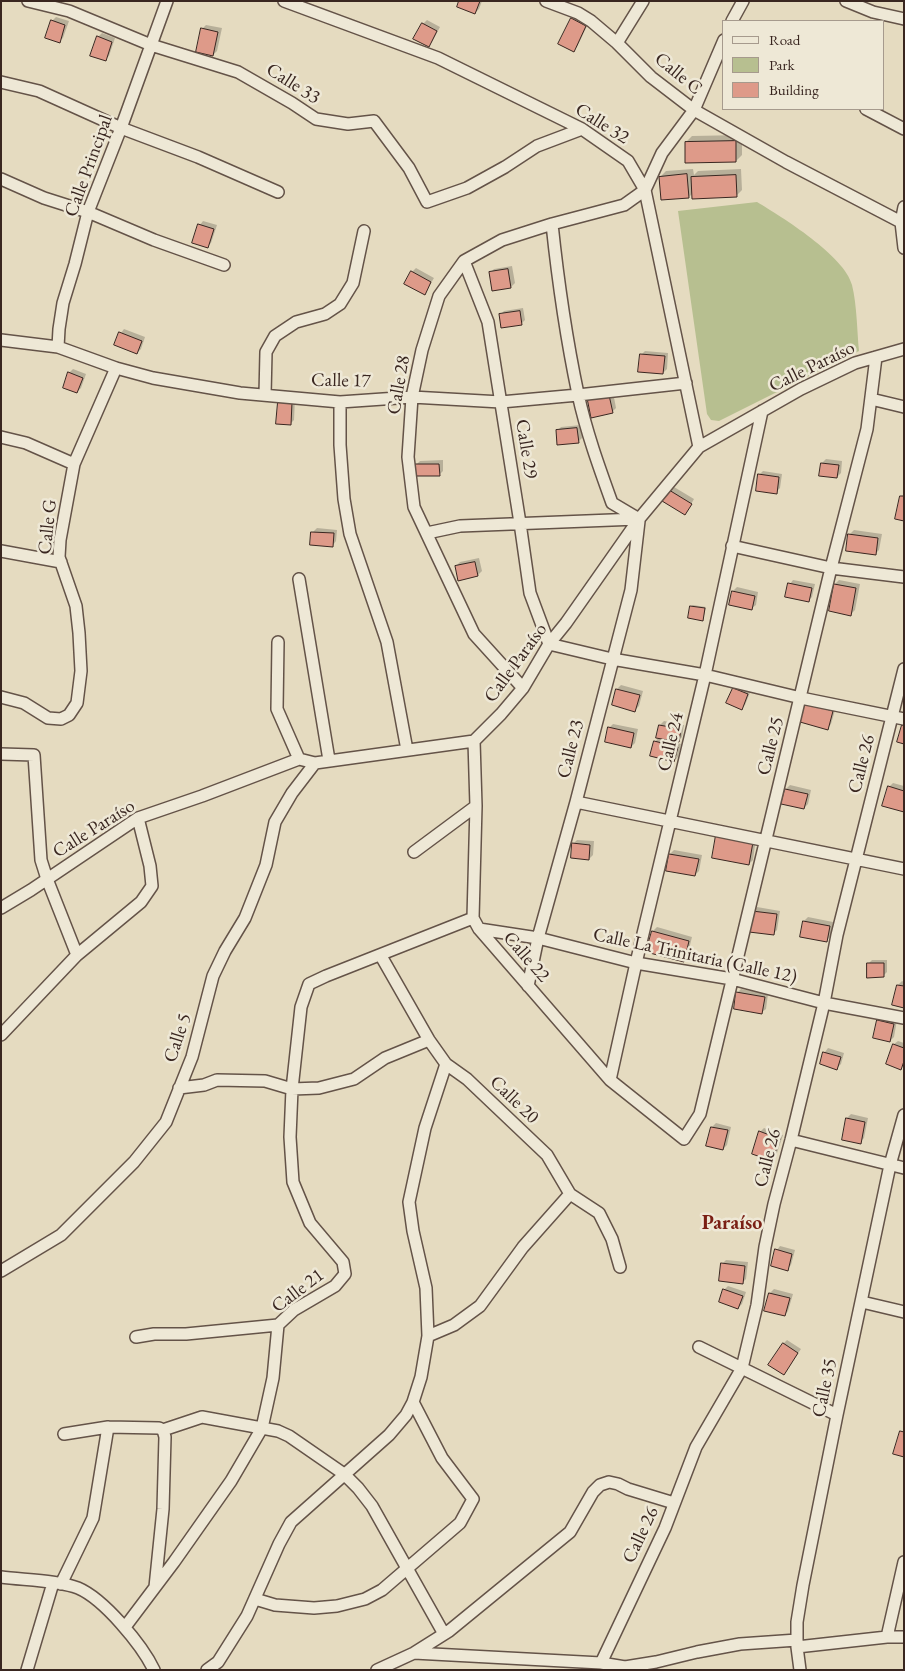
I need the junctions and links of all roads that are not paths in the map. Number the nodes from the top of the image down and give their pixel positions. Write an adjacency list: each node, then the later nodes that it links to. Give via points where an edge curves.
1 (28, 1): 11 (street, Calle 33, via 69,11)
2 (167, 1): 11 (street, Calle Principal)
3 (284, 1): 17 (street, Calle 32, via 438,58)
4 (643, 1): 10 (street)
5 (743, 1): 9 (street)
6 (846, 1): 8 (street, via 873,12)
7 (553, 2): 10 (street, Calle C, via 591,21)
8 (904, 19)
9 (732, 20)
10 (617, 43): 14 (street, Calle C, via 651,77)
11 (151, 44): 16 (street, Calle Principal); 17 (street, Calle 33, via 238,72 316,119 348,124 374,121 409,168 427,202 467,188 537,146)
12 (722, 45): 14 (street)
13 (1, 82): 16 (street, via 39,91)
14 (694, 110): 20 (street, via 662,153); 24 (street, Calle C)
15 (868, 110): 18 (street)
16 (122, 128): 21 (street); 23 (street, Calle Principal)
17 (582, 129): 20 (street, Calle 32, via 628,161)
18 (904, 129)
19 (1, 179): 23 (street, via 44,198)
20 (645, 190): 25 (street, Calle 28, via 624,205); 35 (street, Calle 32)
21 (278, 192)
22 (904, 208): 24 (street)
23 (88, 212): 29 (street); 31 (street, Calle Principal, via 63,304)
24 (900, 222): 27 (street)
25 (552, 224): 28 (street, Calle 28, via 502,240); 37 (street, via 561,304)
26 (364, 231): 36 (street, via 353,283 340,304 325,314 296,322 275,336 266,352)
27 (904, 248)
28 (464, 261): 38 (street, Calle 28, via 439,296); 41 (street, Calle 29, via 488,322)
29 (224, 265)
30 (1, 340): 31 (street, Calle 17)
31 (58, 347): 34 (street, Calle 17)
32 (904, 348): 33 (street, Calle Paraíso)
33 (876, 357): 39 (street, Calle 25); 43 (street, Calle Paraíso, via 855,363)
34 (116, 368): 36 (street, Calle 17, via 163,380); 46 (street, Calle G)
35 (686, 383): 37 (street, Calle 17); 45 (street, Calle 32)
36 (265, 395): 40 (street, Calle 17)
37 (578, 395): 41 (street, Calle 17); 47 (street, via 612,503)
38 (412, 397): 40 (street, Calle 17); 41 (street, Calle 17); 49 (street, Calle 28, via 408,457 414,507)
39 (871, 399): 42 (street); 53 (street, Calle 25, via 867,429)
40 (340, 402): 67 (street, via 344,499 350,534 387,642)
41 (501, 402): 48 (street, Calle 29)
42 (904, 407)
43 (762, 411): 45 (street, Calle Paraíso); 50 (street, Calle 24)
44 (1, 437): 46 (street)
45 (699, 447): 47 (street, Calle Paraíso)
46 (74, 464): 52 (street, Calle G, via 60,540)
47 (639, 519): 48 (street); 57 (street, Calle Paraíso); 58 (street, Calle 23, via 631,590)
48 (520, 523): 49 (street, via 460,526); 57 (street, Calle 29, via 530,593)
49 (427, 533): 61 (street, Calle 28, via 474,634)
50 (732, 546): 53 (street); 60 (street, Calle 24)
51 (1, 552): 52 (street)
52 (60, 562): 62 (street, Calle G, via 76,606 81,670 77,703 62,719 48,718 24,704)
53 (831, 568): 54 (street); 63 (street, Calle 25)
54 (904, 577)
55 (299, 580): 70 (street)
56 (278, 642): 69 (street, via 277,709)
57 (549, 644): 58 (street); 61 (street, Calle Paraíso)
58 (612, 659): 60 (street); 72 (street, Calle 23)
59 (904, 669): 64 (street, Calle 26)
60 (705, 675): 63 (street); 75 (street, Calle 24)
61 (523, 688): 66 (street, Calle Paraíso)
62 (1, 696)
63 (801, 698): 64 (street); 76 (street, Calle 25)
64 (892, 716): 65 (street); 78 (street, Calle 26)
65 (904, 719)
66 (474, 741): 67 (street); 73 (street)
67 (407, 750): 70 (street)
68 (1, 754): 80 (street, via 34,755 41,860)
69 (299, 759): 71 (street); 74 (street, Calle Paraíso)
70 (329, 760): 71 (street)
71 (315, 763): 96 (street, Calle 5, via 275,822 266,865 245,918 213,976 192,1057)
72 (576, 802): 75 (street); 84 (street, Calle 23)
73 (476, 806): 77 (street); 82 (street)
74 (138, 818): 80 (street, Calle Paraíso); 85 (street, via 152,886 141,902)
75 (670, 822): 76 (street); 87 (street, Calle 24)
76 (765, 840): 78 (street); 88 (street, Calle 25)
77 (414, 852)
78 (857, 859): 79 (street); 90 (street, Calle 26)
79 (904, 869)
80 (47, 880): 81 (street, Calle Paraíso); 85 (street)
81 (1, 908)
82 (473, 918): 83 (street, Calle 22); 86 (street, Calle 21)
83 (479, 929): 84 (street, Calle La Trinitaria (Calle 12)); 89 (street, Calle 22)
84 (538, 938): 87 (street, Calle La Trinitaria (Calle 12)); 89 (street, Calle 23)
85 (77, 955): 92 (street)
86 (381, 956): 93 (street, Calle 20); 97 (street, Calle 21, via 309,984 301,1007)
87 (636, 963): 88 (street, Calle La Trinitaria (Calle 12)); 95 (street, Calle 24)
88 (732, 979): 90 (street, Calle La Trinitaria (Calle 12)); 99 (street, Calle 25, via 700,1114)
89 (528, 986): 95 (street, Calle 22)
90 (824, 1003): 91 (street, Calle La Trinitaria (Calle 12)); 100 (street, Calle 26)
91 (904, 1018)
92 (1, 1035)
93 (429, 1040): 94 (street, Calle 20); 97 (street, via 384,1058 354,1079 319,1088)
94 (446, 1064): 103 (street, Calle 20, via 467,1079 547,1156); 109 (street, via 425,1128 408,1202 426,1288)
95 (610, 1080): 99 (street, Calle 22)
96 (179, 1088): 97 (street, via 217,1080 266,1081); 105 (street, Calle 5, via 166,1122 134,1162 61,1234)
97 (292, 1089): 108 (street, Calle 21, via 290,1137 293,1182 310,1223 343,1262 345,1274 335,1286 294,1310)
98 (904, 1115): 101 (street, Calle 35)
99 (684, 1139)
100 (792, 1140): 101 (street); 112 (street, Calle 26, via 770,1222 757,1305)
101 (890, 1165): 102 (street); 106 (street, Calle 35)
102 (904, 1168)
103 (570, 1194): 104 (street, Calle 20, via 599,1213 612,1239); 109 (street, via 523,1247 480,1306 454,1325)
104 (620, 1267)
105 (1, 1271)
106 (862, 1302): 107 (street); 114 (street, Calle 35)
107 (904, 1312)
108 (278, 1325): 110 (street); 116 (street, Calle 21, via 273,1378)
109 (428, 1336): 113 (street)
110 (136, 1337)
111 (699, 1347): 112 (street)
112 (742, 1368): 114 (street); 120 (street, Calle 26, via 696,1447)
113 (413, 1402): 119 (street, via 389,1435); 122 (street, via 442,1458 474,1499 460,1523)
114 (837, 1415): 131 (street, Calle 35, via 803,1585)
115 (108, 1427): 117 (street); 118 (street); 124 (street, via 93,1518)
116 (262, 1428): 117 (street, via 202,1417); 119 (street, via 289,1436); 125 (street, Calle 21, via 231,1480)
117 (163, 1430): 125 (street, via 166,1437 163,1509)
118 (64, 1434)
119 (344, 1474): 122 (street, via 372,1506); 126 (street, via 292,1522 278,1544)
120 (674, 1503): 128 (street, via 618,1484 600,1485 570,1532); 133 (street, Calle 26)
121 (904, 1562): 129 (street)
122 (407, 1568): 126 (street, via 382,1590 365,1599 337,1606 275,1605); 128 (street)
123 (1, 1577): 124 (street)
124 (57, 1583): 127 (street, via 78,1588); 135 (street)
125 (155, 1588): 127 (street, Calle 21)
126 (255, 1599): 137 (street, via 232,1642 218,1662)
127 (125, 1627): 136 (street)
128 (444, 1634): 132 (street)
129 (887, 1637): 130 (street); 131 (street)
130 (904, 1637)
131 (797, 1644): 133 (street, via 740,1644 656,1662 625,1666); 139 (street, Calle 35)
132 (414, 1653): 134 (street); 138 (street)
133 (602, 1663): 134 (street)
134 (586, 1666)
135 (27, 1670)
136 (154, 1670)
137 (207, 1670)
138 (377, 1670)
139 (800, 1670)

